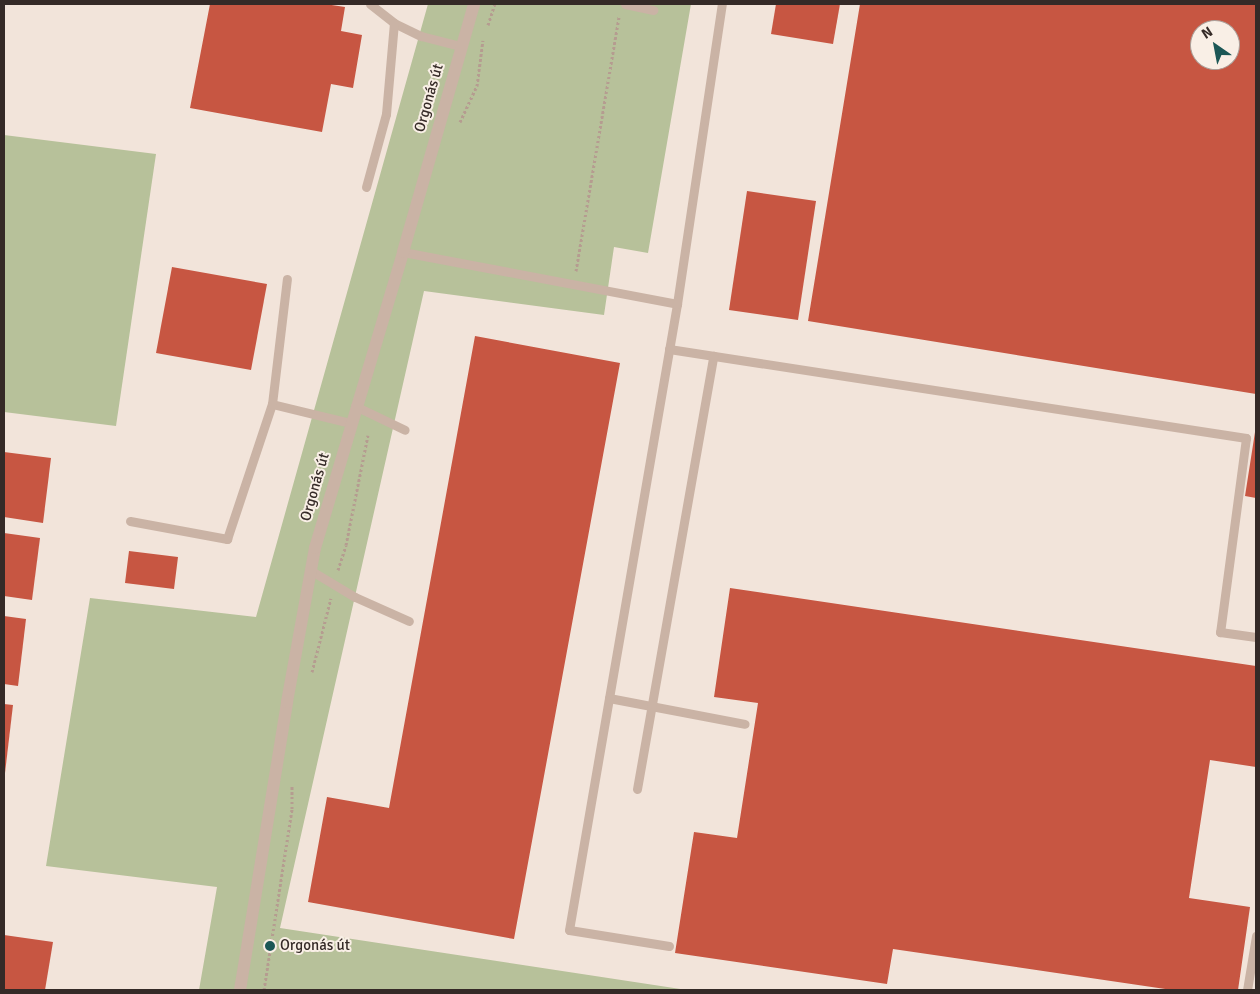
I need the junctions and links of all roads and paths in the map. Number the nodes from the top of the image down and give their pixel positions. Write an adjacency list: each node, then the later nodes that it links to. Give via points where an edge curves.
1 (370, 4): 8 (lane)
2 (474, 4): 9 (street, Orgonás út)
3 (495, 4): 10 (path, via 483,40 477,86)
4 (625, 4): 6 (lane)
5 (722, 4): 15 (lane)
6 (653, 10)
7 (619, 14): 14 (path)
8 (394, 23): 9 (lane, via 421,36); 11 (lane, via 386,114)
9 (460, 46): 12 (street, Orgonás út)
10 (458, 126)
11 (366, 187)
12 (403, 252): 14 (lane); 19 (street, Orgonás út)
13 (287, 279): 18 (lane)
14 (574, 284): 15 (lane)
15 (677, 304): 16 (lane)
16 (669, 349): 17 (lane); 29 (lane)
17 (713, 356): 27 (lane, via 1246,438 1220,632); 30 (lane)
18 (272, 404): 21 (lane); 23 (lane, via 227,539)
19 (356, 406): 20 (lane); 21 (street, Orgonás út)
20 (373, 413): 22 (lane); 25 (path, via 346,545)
21 (350, 423): 24 (street, Orgonás út)
22 (405, 430)
23 (130, 521)
24 (310, 570): 25 (lane); 36 (street, Orgonás út)
25 (334, 584): 26 (lane); 28 (path)
26 (409, 621)
27 (1256, 637)
28 (310, 679)
29 (609, 698): 30 (lane); 35 (lane, via 569,930)
30 (652, 705): 31 (lane); 33 (lane)
31 (745, 724)
32 (293, 781): 37 (path, via 292,809)
33 (637, 789)
34 (1256, 936): 38 (lane)
35 (669, 946)
36 (240, 990)
37 (264, 990)
38 (1247, 990)

